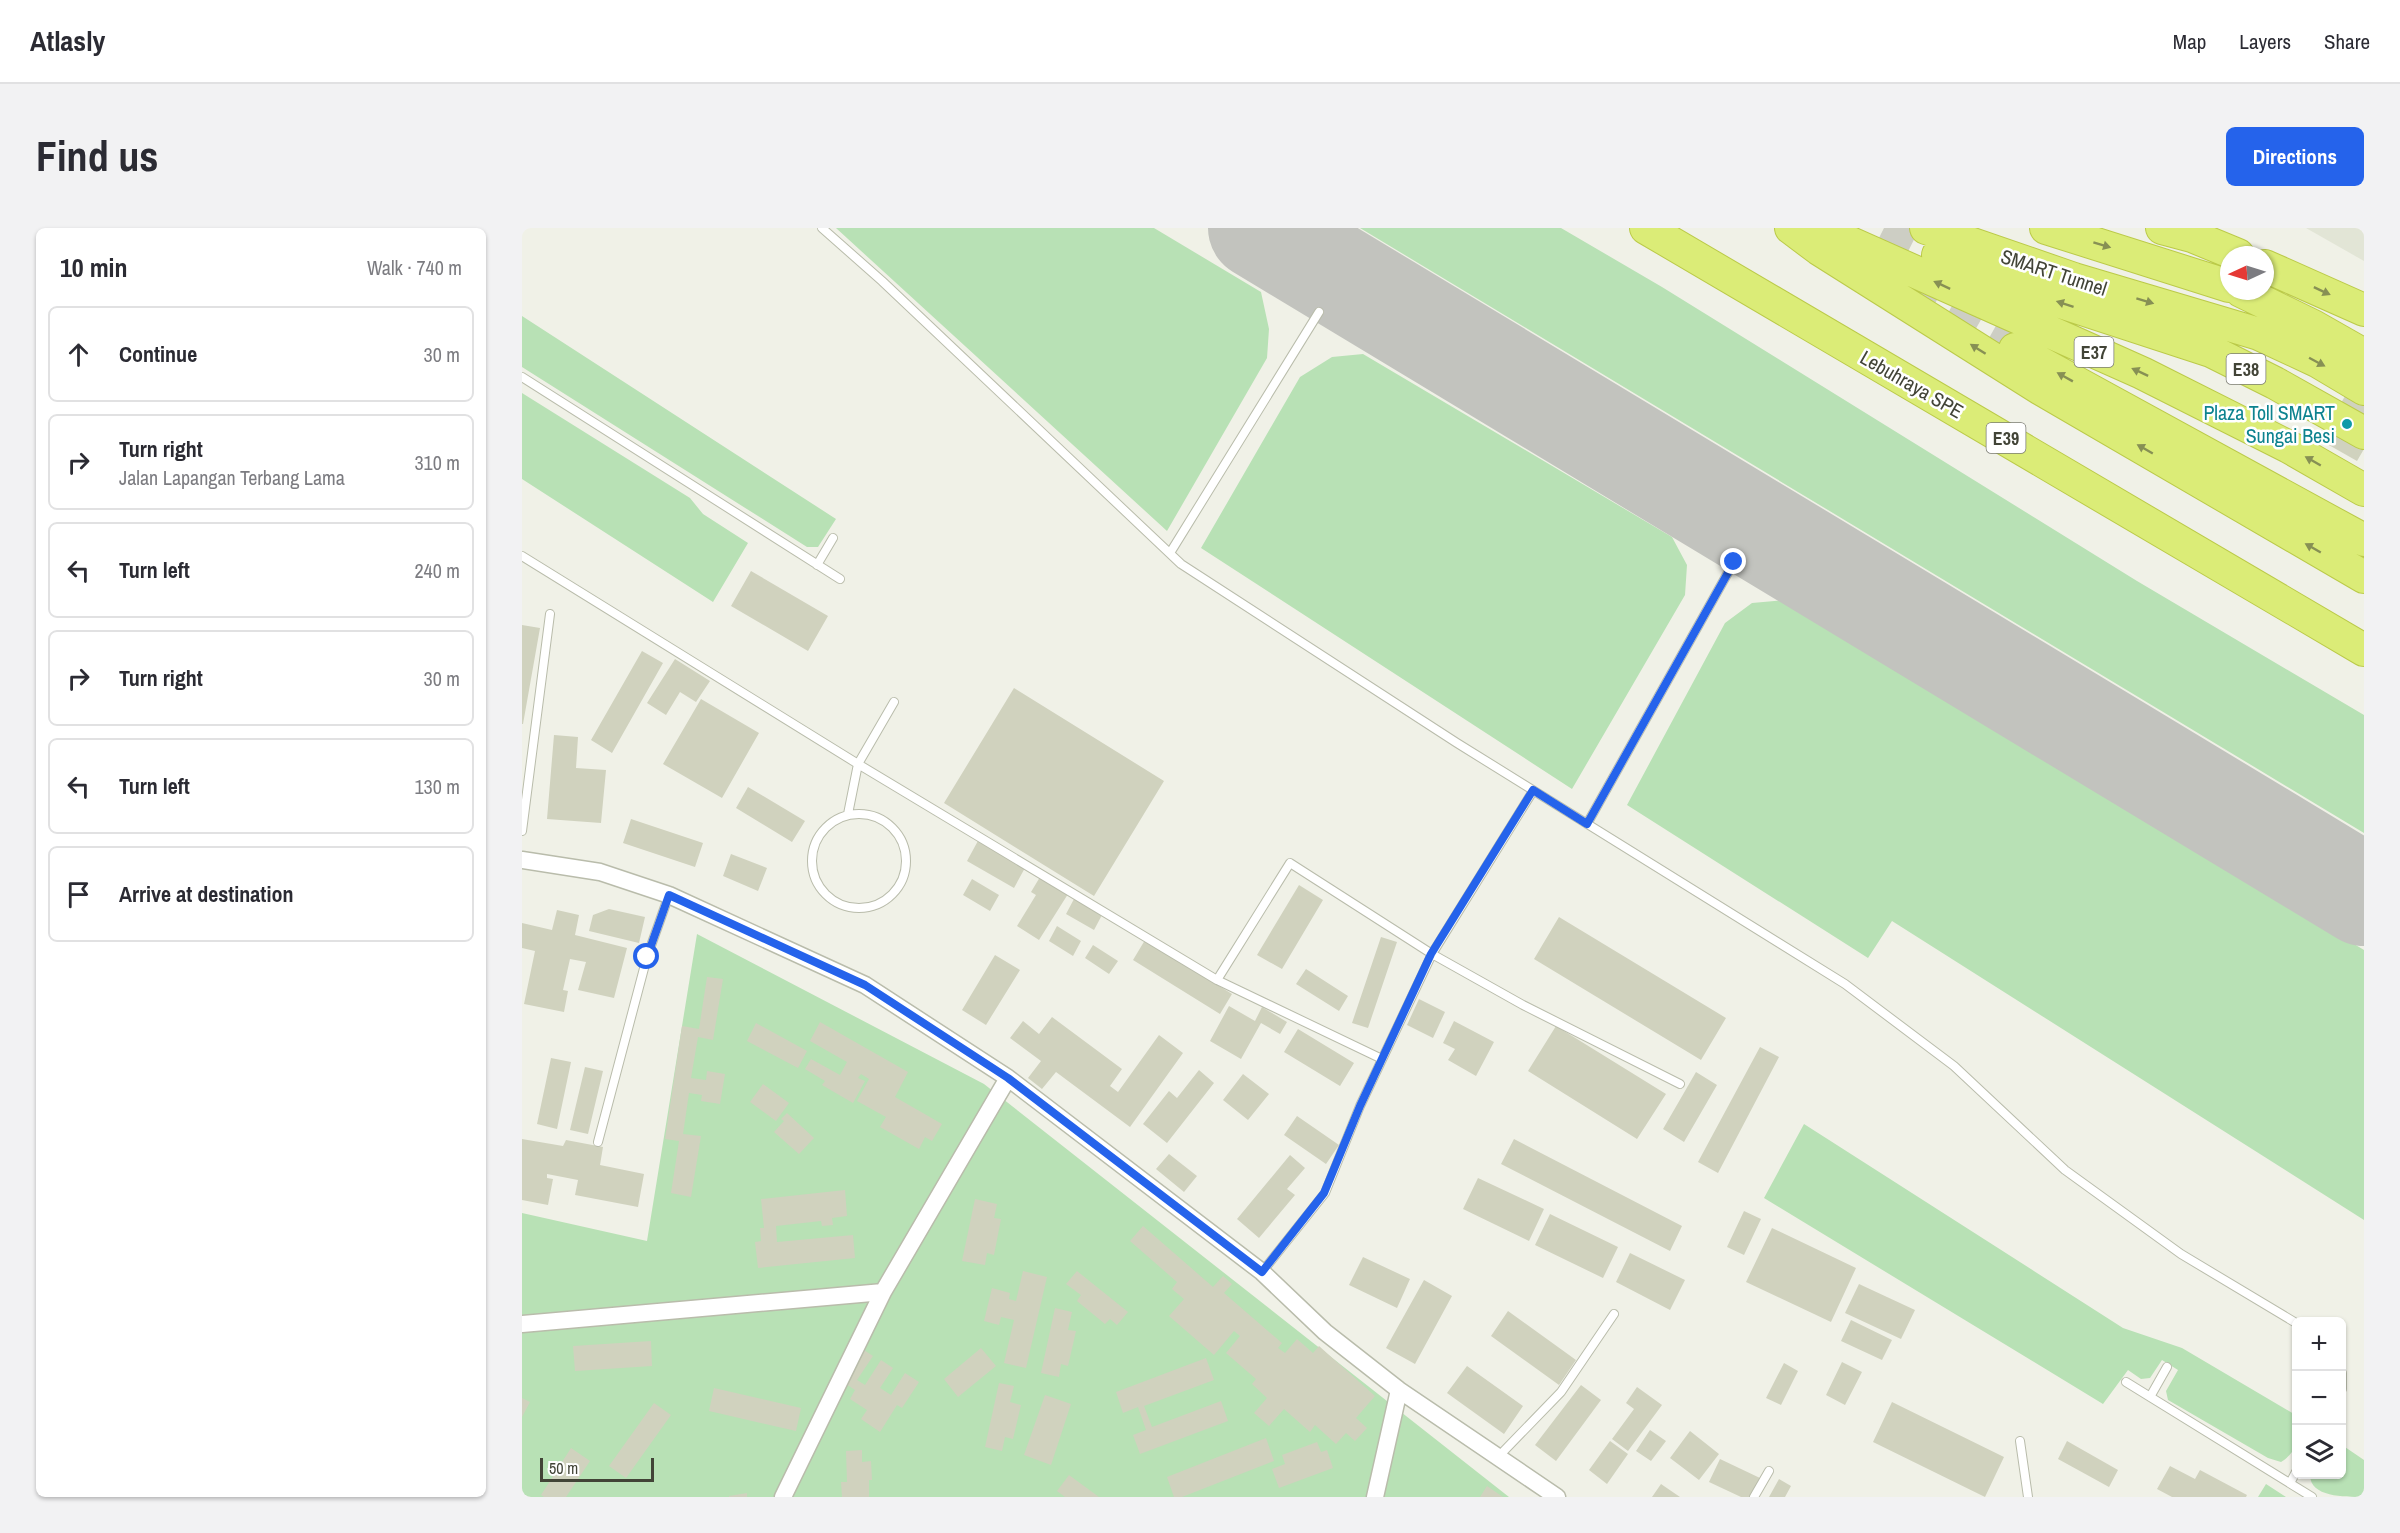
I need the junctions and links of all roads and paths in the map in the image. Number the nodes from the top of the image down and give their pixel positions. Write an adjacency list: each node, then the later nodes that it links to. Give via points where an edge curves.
1 (822, 228): 27 (lane)
2 (1646, 228): 35 (highway, Lebuhraya SPE / E39)
3 (1667, 228): 34 (highway, Lebuhraya SPE / E39)
4 (1791, 228): 31 (highway, one-way to 4, via 2041,389)
5 (1817, 228): 24 (highway, E37, one-way to 5, via 2289,447 2142,373)
6 (2046, 228): 11 (highway, one-way to 11)
7 (2162, 228): 9 (highway)
8 (1932, 241): 15 (highway, SMART Tunnel / E38, one-way to 15); 16 (highway, SMART Tunnel / E38, one-way to 8, via 2030,292)
9 (2220, 248)
10 (2274, 270): 13 (highway, one-way to 13)
11 (2220, 283)
12 (2260, 300): 18 (highway)
13 (2364, 310)
14 (1319, 312): 27 (lane)
15 (2184, 313): 20 (highway, SMART Tunnel / E38, one-way to 20, via 2259,334); 21 (highway, SMART Tunnel / E38)
16 (2121, 322): 22 (highway, SMART Tunnel / E38, via 2211,351); 23 (highway, SMART Tunnel / E38)
17 (2014, 348): 26 (highway, one-way to 17)
18 (2364, 355)
19 (522, 377): 30 (lane)
20 (2364, 389)
21 (2364, 413)
22 (2364, 433)
23 (2364, 455)
24 (2364, 490)
25 (833, 538): 30 (lane)
26 (2364, 540)
27 (1170, 553): 38 (lane, via 1204,580)
28 (522, 556): 37 (lane)
29 (1734, 562): 40 (lane)
30 (817, 565): 32 (lane)
31 (2364, 577)
32 (840, 579)
33 (550, 614): 41 (lane)
34 (2364, 638)
35 (2364, 650)
36 (894, 702): 37 (lane)
37 (858, 764): 39 (lane); 45 (lane)
38 (1533, 790): 40 (lane); 44 (lane)
39 (848, 814): 39 (lane, via 833,821 816,841 813,874 820,889 842,905 877,905 891,897 905,873 903,843 883,819)
40 (1587, 824): 53 (lane, via 1845,984 1954,1066 2065,1170 2181,1254)
41 (522, 831)
42 (522, 860): 43 (street, via 600,872)
43 (669, 895): 47 (street, via 865,985); 49 (lane, via 647,957)
44 (1431, 954): 45 (lane, via 1290,864); 46 (lane); 48 (lane)
45 (1216, 980): 46 (lane)
46 (1382, 1059): 50 (lane, via 1324,1193)
47 (1008, 1078): 50 (street); 51 (street)
48 (1680, 1084)
49 (598, 1142)
50 (1262, 1272): 57 (street, via 1325,1332)
51 (883, 1292): 54 (street); 64 (street)
52 (1614, 1314): 60 (lane, via 1561,1392)
53 (2292, 1321)
54 (522, 1324)
55 (2167, 1367): 58 (lane)
56 (2126, 1382): 58 (lane)
57 (1399, 1390): 60 (street); 65 (street)
58 (2150, 1397): 63 (lane)
59 (2020, 1441): 68 (lane)
60 (1498, 1457): 66 (street)
61 (1769, 1471): 67 (lane)
62 (2292, 1479): 63 (lane)
63 (2290, 1483): 69 (lane)
64 (783, 1497)
65 (1375, 1497)
66 (1557, 1497)
67 (1754, 1497)
68 (2028, 1497)
69 (2312, 1497)

